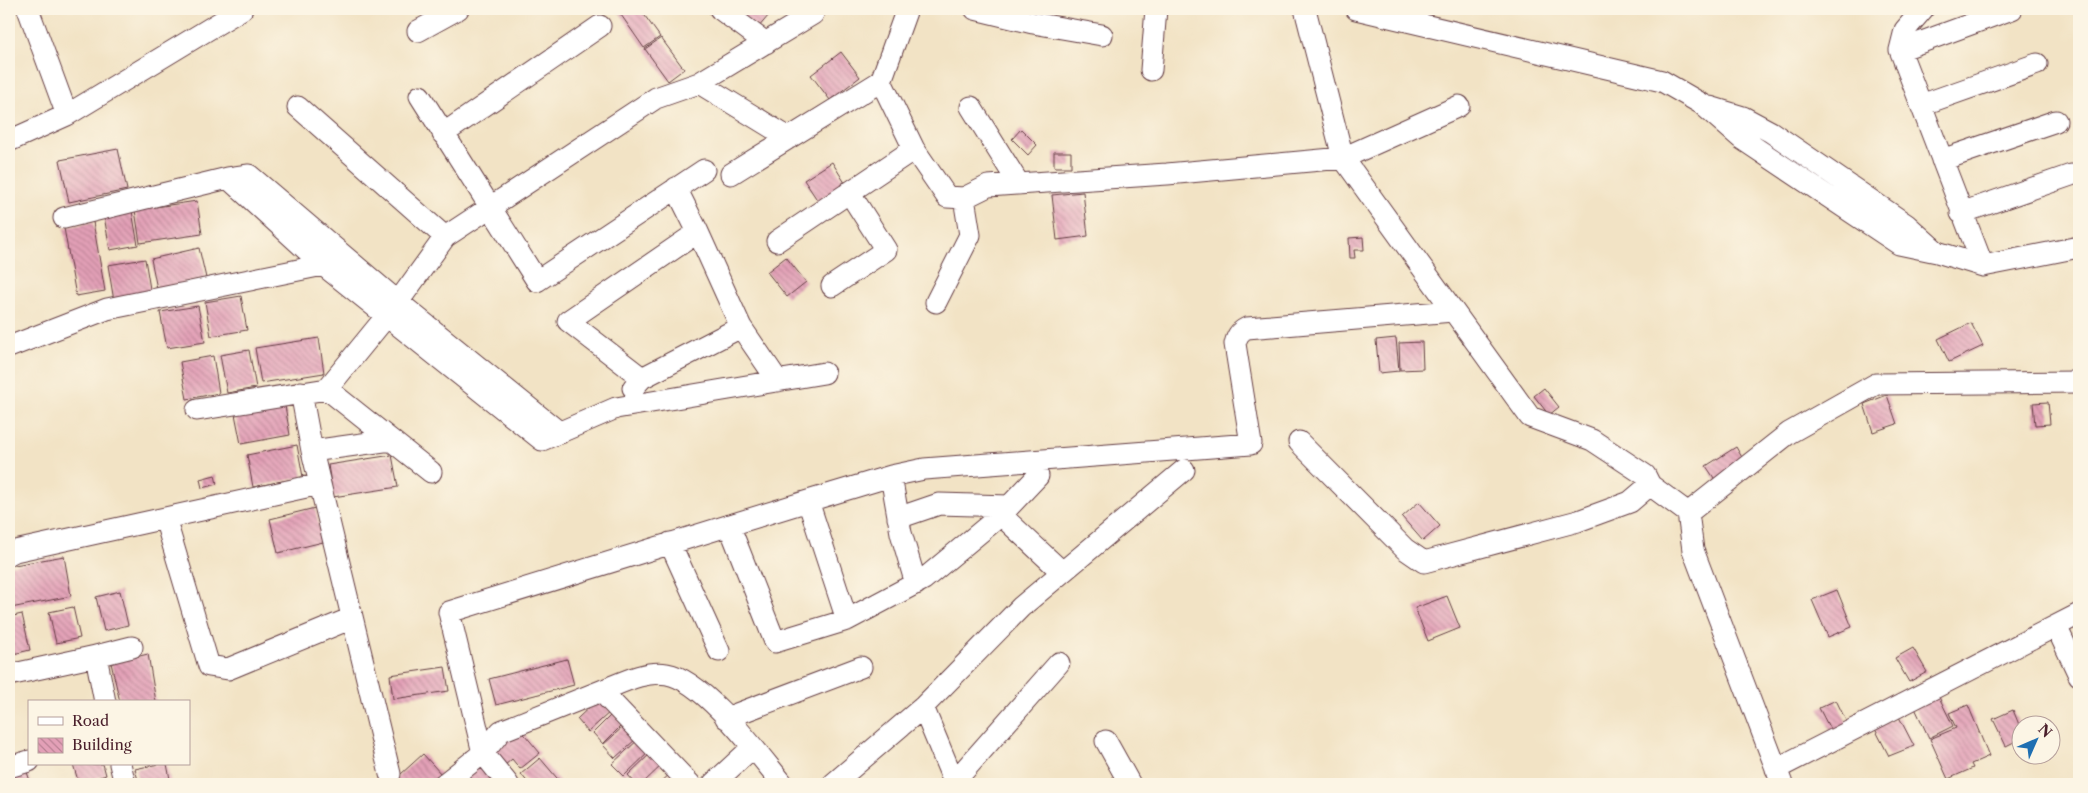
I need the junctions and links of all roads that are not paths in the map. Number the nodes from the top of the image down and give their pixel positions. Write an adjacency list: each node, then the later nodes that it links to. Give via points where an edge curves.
1 (28, 9): 30 (street)
2 (208, 9): 16 (street)
3 (242, 9): 16 (street)
4 (458, 9): 15 (street)
5 (720, 9): 18 (street)
6 (815, 9): 18 (street, via 813,14)
7 (908, 9): 22 (street)
8 (975, 9): 17 (street, via 1033,24)
9 (1156, 9): 21 (street)
10 (1304, 9): 36 (street)
11 (1356, 9): 25 (street, via 1662,81)
12 (1923, 9): 19 (street, via 1904,30)
13 (2012, 9): 19 (street)
14 (600, 26): 32 (street)
15 (418, 30)
16 (206, 32): 30 (street)
17 (1102, 34)
18 (766, 43): 23 (street)
19 (1900, 50): 26 (street)
20 (2037, 64): 26 (street)
21 (1151, 70)
22 (881, 81): 33 (street); 35 (street)
23 (699, 83): 33 (street); 47 (street, via 656,98)
24 (420, 96): 32 (street)
25 (1702, 104): 44 (street, via 1742,117 1771,132); 48 (street, via 1742,139)
26 (1920, 105): 37 (street)
27 (971, 106): 42 (street)
28 (1459, 106): 36 (street)
29 (298, 107): 52 (street)
30 (67, 115): 34 (street)
31 (2056, 121): 37 (street)
32 (443, 134): 47 (street)
33 (789, 138): 39 (street)
34 (9, 141)
35 (914, 149): 45 (street); 46 (street, via 947,197)
36 (1343, 158): 42 (street); 61 (street)
37 (1942, 160): 49 (street)
38 (704, 170): 43 (street)
39 (731, 174)
40 (2071, 175): 49 (street)
41 (228, 178): 50 (street); 56 (street); 60 (street, via 249,175)
42 (1019, 184): 46 (street, via 988,186)
43 (676, 188): 47 (street, via 537,281); 51 (street)
44 (1857, 190): 48 (street); 55 (street, via 1907,225)
45 (849, 192): 53 (street); 58 (street, via 886,250)
46 (964, 198): 59 (street, via 970,235)
47 (492, 207): 52 (street)
48 (1845, 209): 55 (street, via 1900,244)
49 (1962, 213): 57 (street)
50 (64, 218)
51 (698, 232): 62 (street); 65 (street, via 568,321)
52 (445, 237): 60 (street)
53 (777, 241)
54 (2079, 247): 57 (street)
55 (1937, 252): 57 (street)
56 (324, 265): 60 (street); 63 (street, via 107,309)
57 (1983, 266)
58 (832, 286)
59 (936, 302)
60 (393, 309): 68 (street); 70 (street, via 542,440)
61 (1453, 311): 77 (street, via 1241,331 1235,344 1251,444 924,469); 80 (street, via 1530,417 1592,440 1645,475)
62 (741, 327): 65 (street); 66 (street)
63 (9, 346)
64 (824, 373): 66 (street)
65 (642, 378): 70 (street)
66 (778, 380): 70 (street)
67 (2079, 382): 83 (street, via 1876,384 1789,433)
68 (327, 389): 69 (street); 72 (street)
69 (301, 392): 71 (street); 74 (street)
70 (616, 408)
71 (196, 410)
72 (391, 440): 74 (street); 76 (street)
73 (1299, 442): 80 (street, via 1405,549 1424,562 1578,521 1630,502)
74 (312, 451): 79 (street)
75 (1184, 470): 89 (street)
76 (431, 472)
77 (891, 476): 81 (street); 85 (street)
78 (1038, 476): 82 (street)
79 (320, 484): 84 (street); 92 (street)
80 (1650, 485): 83 (street)
81 (808, 501): 86 (street); 93 (street)
82 (1005, 510): 85 (street, via 939,504); 89 (street); 90 (street)
83 (1688, 513): 113 (street, via 1693,550)
84 (165, 518): 88 (street); 92 (street, via 209,666 228,669)
85 (898, 518): 90 (street)
86 (728, 525): 87 (street); 93 (street, via 775,642)
87 (670, 543): 96 (street); 108 (street, via 449,612)
88 (9, 554)
89 (1062, 572): 104 (street, via 1021,607)
90 (916, 584): 93 (street)
91 (2079, 614): 94 (street)
92 (352, 618): 112 (street)
93 (847, 620)
94 (2056, 626): 101 (street); 113 (street)
95 (132, 647): 97 (street)
96 (718, 651)
97 (96, 656): 100 (street); 103 (street)
98 (1059, 663): 114 (street)
99 (861, 667): 105 (street)
100 (9, 675)
101 (2079, 675)
102 (601, 691): 105 (street, via 636,678 666,674 680,677 702,693); 108 (street, via 501,731); 118 (street)
103 (105, 700)
104 (923, 707): 114 (street); 121 (street)
105 (726, 718): 107 (street)
106 (1106, 741): 122 (street)
107 (753, 748): 119 (street); 120 (street)
108 (483, 753): 116 (street); 117 (street)
109 (28, 761): 111 (street)
110 (120, 766): 115 (street)
111 (9, 767)
112 (390, 774)
113 (1779, 777)
114 (955, 783)
115 (125, 784)
116 (444, 784)
117 (508, 784)
118 (690, 784)
119 (713, 784)
120 (783, 784)
121 (833, 784)
122 (1130, 784)

